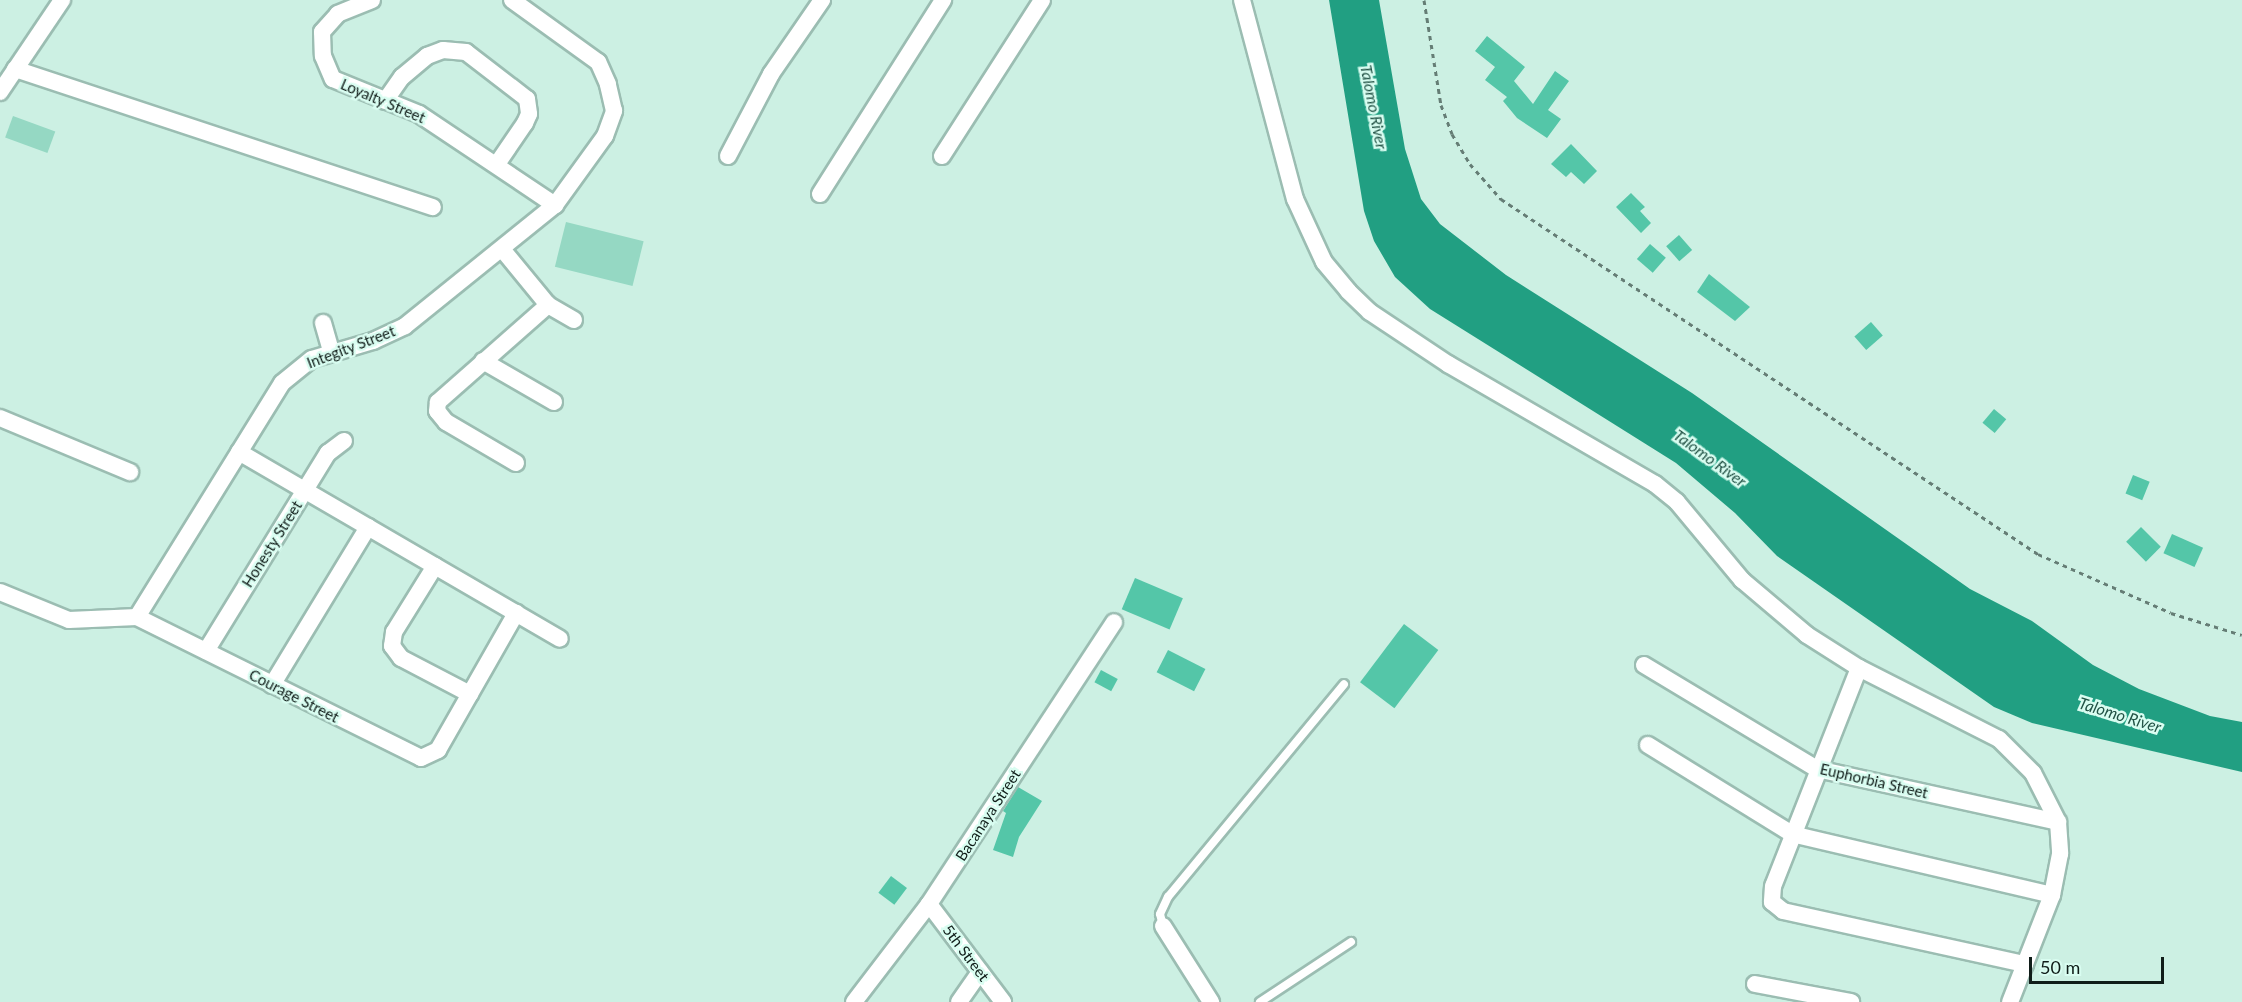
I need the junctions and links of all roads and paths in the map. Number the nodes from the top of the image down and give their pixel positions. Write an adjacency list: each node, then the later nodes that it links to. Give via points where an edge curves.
1 (62, 0): 9 (street)
2 (372, 0): 11 (street, Loyalty Street, via 338,14 327,23 321,40 333,79)
3 (512, 0): 16 (street, Integity Street, via 588,51 609,84 614,111 611,125 587,166)
4 (822, 0): 12 (street, via 771,74)
5 (944, 0): 15 (street)
6 (1042, 0): 13 (street)
7 (1242, 0): 41 (street, via 1295,199 1324,262 1348,291 1370,312 1448,364 1655,484 1677,502 1742,580 1807,635)
8 (1424, 0): 37 (path, via 1441,105 1452,134 1470,164 1501,199 2038,554 2171,612)
9 (15, 69): 10 (street); 17 (street)
10 (0, 92)
11 (386, 101): 14 (street, Loyalty Street, via 450,132); 14 (street, via 402,77 427,56 443,50 466,52 527,99 529,114 525,123)
12 (729, 156)
13 (942, 156)
14 (497, 164): 16 (street, Loyalty Street)
15 (820, 194)
16 (555, 205): 18 (street, Integity Street)
17 (433, 207)
18 (502, 249): 19 (street); 22 (street, Integity Street, via 405,326 373,341)
19 (548, 305): 20 (street); 23 (street)
20 (574, 320)
21 (323, 323): 22 (street)
22 (331, 351): 27 (street, Integity Street, via 297,368 282,383)
23 (483, 361): 24 (street); 28 (street, via 445,392 437,411 446,422)
24 (554, 402)
25 (0, 418): 29 (street)
26 (344, 441): 30 (street, Honesty Street, via 328,453)
27 (239, 452): 30 (street); 35 (street, Integity Street)
28 (516, 463)
29 (130, 472)
30 (305, 490): 31 (street); 39 (street, Honesty Street)
31 (368, 527): 32 (street); 43 (street)
32 (435, 566): 34 (street); 44 (street, via 394,632 392,646 401,658)
33 (0, 592): 35 (street, Courage Street, via 69,620)
34 (516, 613): 38 (street); 44 (street, Courage Street)
35 (137, 617): 39 (street, Courage Street)
36 (1114, 622): 50 (street, Bacanaya Street)
37 (2242, 635)
38 (560, 639)
39 (206, 651): 43 (street, Courage Street)
40 (1644, 665): 46 (street, Euphorbia Street)
41 (1859, 668): 46 (street); 47 (street, via 1999,739 2033,773)
42 (1344, 684): 51 (lane, via 1168,897 1160,914)
43 (272, 685): 44 (street, Courage Street, via 421,758 438,750)
44 (470, 694)
45 (1648, 745): 48 (street)
46 (1817, 769): 47 (street, Euphorbia Street); 48 (street)
47 (2058, 822): 49 (street, via 2060,854)
48 (1792, 834): 49 (street); 53 (street, via 1773,886 1772,902 1776,908)
49 (2052, 895): 53 (street)
50 (929, 904): 54 (street, 5th Street); 56 (street, Bacanaya Street)
51 (1163, 927): 59 (street)
52 (1351, 942): 60 (lane)
53 (2025, 964): 62 (street)
54 (980, 972): 57 (street); 58 (street, 5th Street)
55 (1755, 984): 61 (street)
56 (854, 1002)
57 (959, 1002)
58 (1003, 1002)
59 (1211, 1002)
60 (1260, 1002)
61 (1851, 1002)
62 (2010, 1002)

